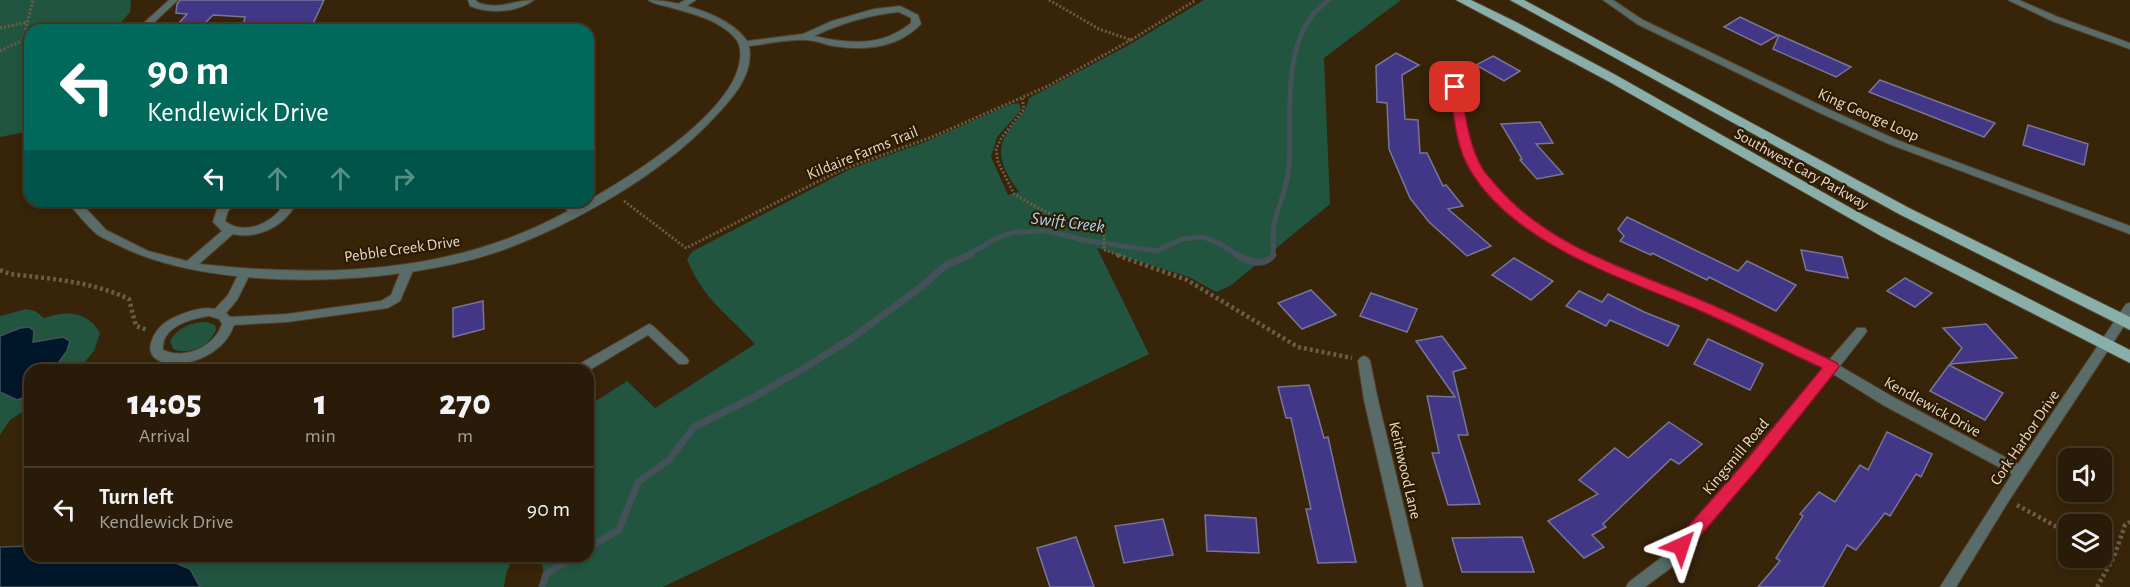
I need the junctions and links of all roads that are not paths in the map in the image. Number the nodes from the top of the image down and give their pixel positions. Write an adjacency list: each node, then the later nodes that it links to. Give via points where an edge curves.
1 (174, 0): 11 (street)
2 (472, 0): 3 (street, via 486,10)
3 (530, 0)
4 (652, 0): 10 (street)
5 (692, 0): 10 (street)
6 (1462, 0): 32 (main road, Southwest Cary Parkway, via 1578,60 1852,215)
7 (1516, 0): 30 (main road, Southwest Cary Parkway, via 1904,211)
8 (1607, 0): 24 (street, King George Loop, via 1640,22 1866,131)
9 (2012, 0): 14 (street)
10 (679, 8): 13 (street, via 733,30)
11 (148, 24)
12 (805, 37): 12 (street, via 874,12 900,9 915,17 916,24 910,30 879,44 853,45); 13 (street)
13 (744, 44): 16 (street, Pebble Creek Drive, via 745,62 729,96 699,128 644,173)
14 (2130, 46)
15 (1455, 87): 37 (street, Kendlewick Drive, via 1463,138 1476,169 1523,219 1554,240 1605,265 1724,315)
16 (594, 202)
17 (78, 207): 25 (street, Pebble Creek Drive, via 92,225 109,237 146,254)
18 (228, 207): 23 (street, via 219,222)
19 (288, 207): 23 (street, via 265,226)
20 (571, 207): 22 (street)
21 (585, 207): 22 (street, Pebble Creek Drive)
22 (576, 212): 26 (street, Pebble Creek Drive, via 495,248)
23 (230, 230): 25 (street)
24 (2130, 230)
25 (190, 265): 27 (street, Pebble Creek Drive)
26 (408, 268): 27 (street, Pebble Creek Drive); 29 (street, via 396,298 384,305 287,318)
27 (244, 274): 29 (street)
28 (2130, 307): 30 (street, Cork Harbor Drive)
29 (224, 317): 29 (street, via 197,313 173,324 157,339 157,353 172,360 207,351 218,344 229,328)
30 (2126, 322): 32 (street, Cork Harbor Drive)
31 (1861, 331): 37 (street)
32 (2105, 344): 33 (main road, Southwest Cary Parkway); 38 (street, Cork Harbor Drive)
33 (2130, 357)
34 (683, 361): 36 (street, via 649,329)
35 (1364, 361): 39 (street, Keithwood Lane)
36 (589, 364)
37 (1832, 367): 38 (street, Kendlewick Drive); 40 (street, Kingsmill Road, via 1667,562)
38 (2020, 472): 41 (street, Cork Harbor Drive)
39 (1415, 587)
40 (1634, 587)
41 (1948, 587)

